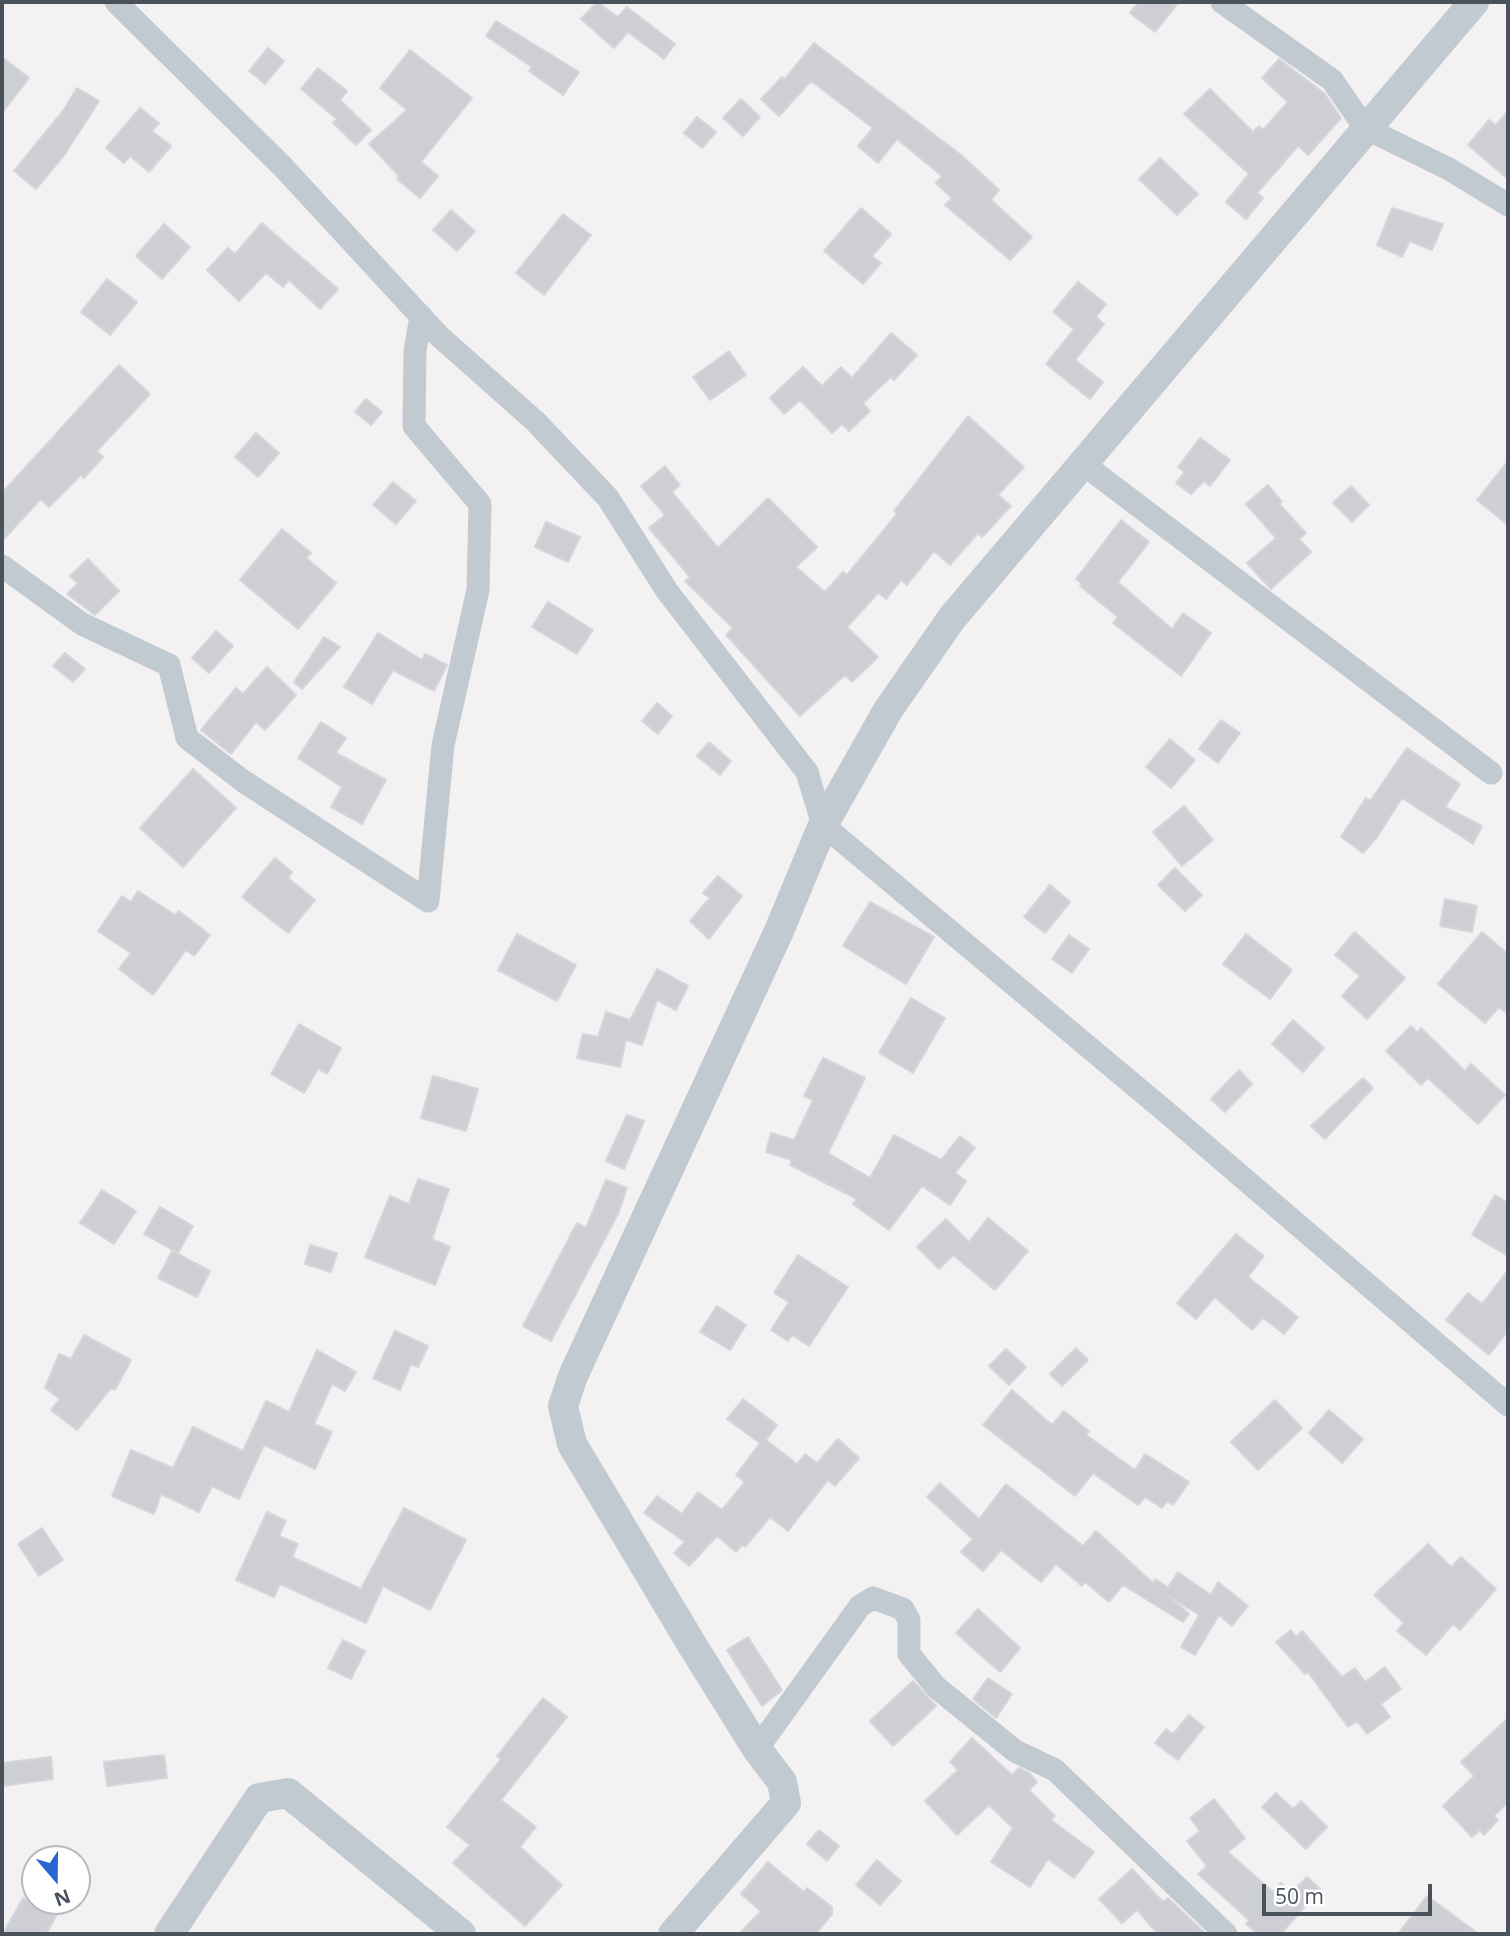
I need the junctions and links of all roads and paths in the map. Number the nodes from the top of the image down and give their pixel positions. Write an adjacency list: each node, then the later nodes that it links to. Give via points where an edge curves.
1 (116, 2): 6 (street, via 283,167)
2 (1222, 2): 4 (street, via 1332,80)
3 (1474, 2): 4 (street)
4 (1365, 128): 5 (street, via 1449,169); 7 (street)
5 (1508, 205)
6 (421, 316): 8 (street, via 415,351 414,426 480,504 478,590 443,745 428,901 243,781 187,738 169,665 82,624); 10 (street, via 536,421 608,498 667,591 807,772)
7 (1082, 463): 9 (street); 10 (street, via 952,618 888,710)
8 (2, 565)
9 (1491, 773)
10 (823, 825): 11 (street); 12 (street, via 563,1406 572,1444)
11 (1508, 1405)
12 (757, 1749): 15 (street, via 782,1782 786,1803); 16 (street, via 860,1606 873,1598 903,1609 909,1620 909,1654 936,1687 1015,1751 1055,1770)
13 (169, 1934): 14 (street, via 259,1798 288,1793)
14 (461, 1934)
15 (673, 1934)
16 (1226, 1934)

